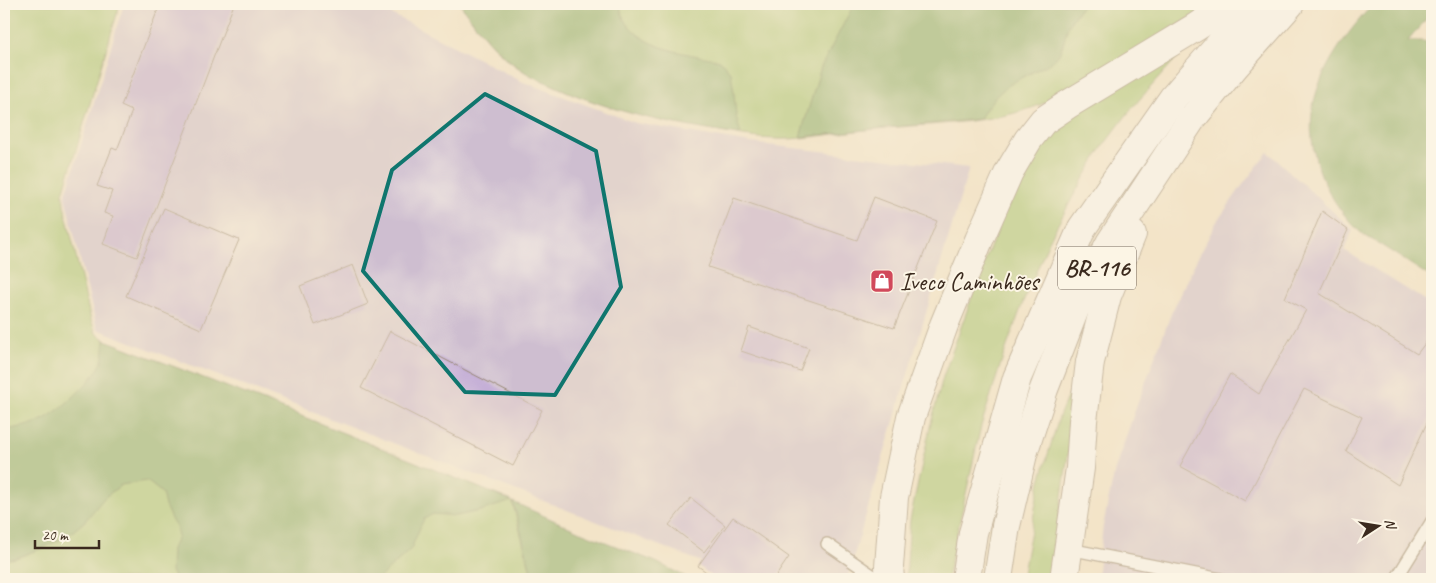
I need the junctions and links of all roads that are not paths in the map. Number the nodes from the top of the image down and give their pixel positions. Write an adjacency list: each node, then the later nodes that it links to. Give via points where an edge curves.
1 (1231, 4): 9 (highway, via 1043,122 1009,172 944,325 911,417 894,497)
2 (1255, 4): 10 (highway, BR-116, via 1173,98 1082,228 1017,378 974,534)
3 (1290, 4): 4 (highway, BR-116, via 1191,120)
4 (1156, 173): 7 (highway, via 1108,296 1090,362); 11 (highway, BR-116, via 1110,243 1075,309 1023,454 1006,526)
5 (1432, 521): 14 (lane)
6 (827, 544): 8 (lane)
7 (1069, 548): 12 (highway); 13 (lane)
8 (878, 579)
9 (890, 579)
10 (966, 579)
11 (998, 579)
12 (1064, 579)
13 (1221, 579)
14 (1396, 579)

